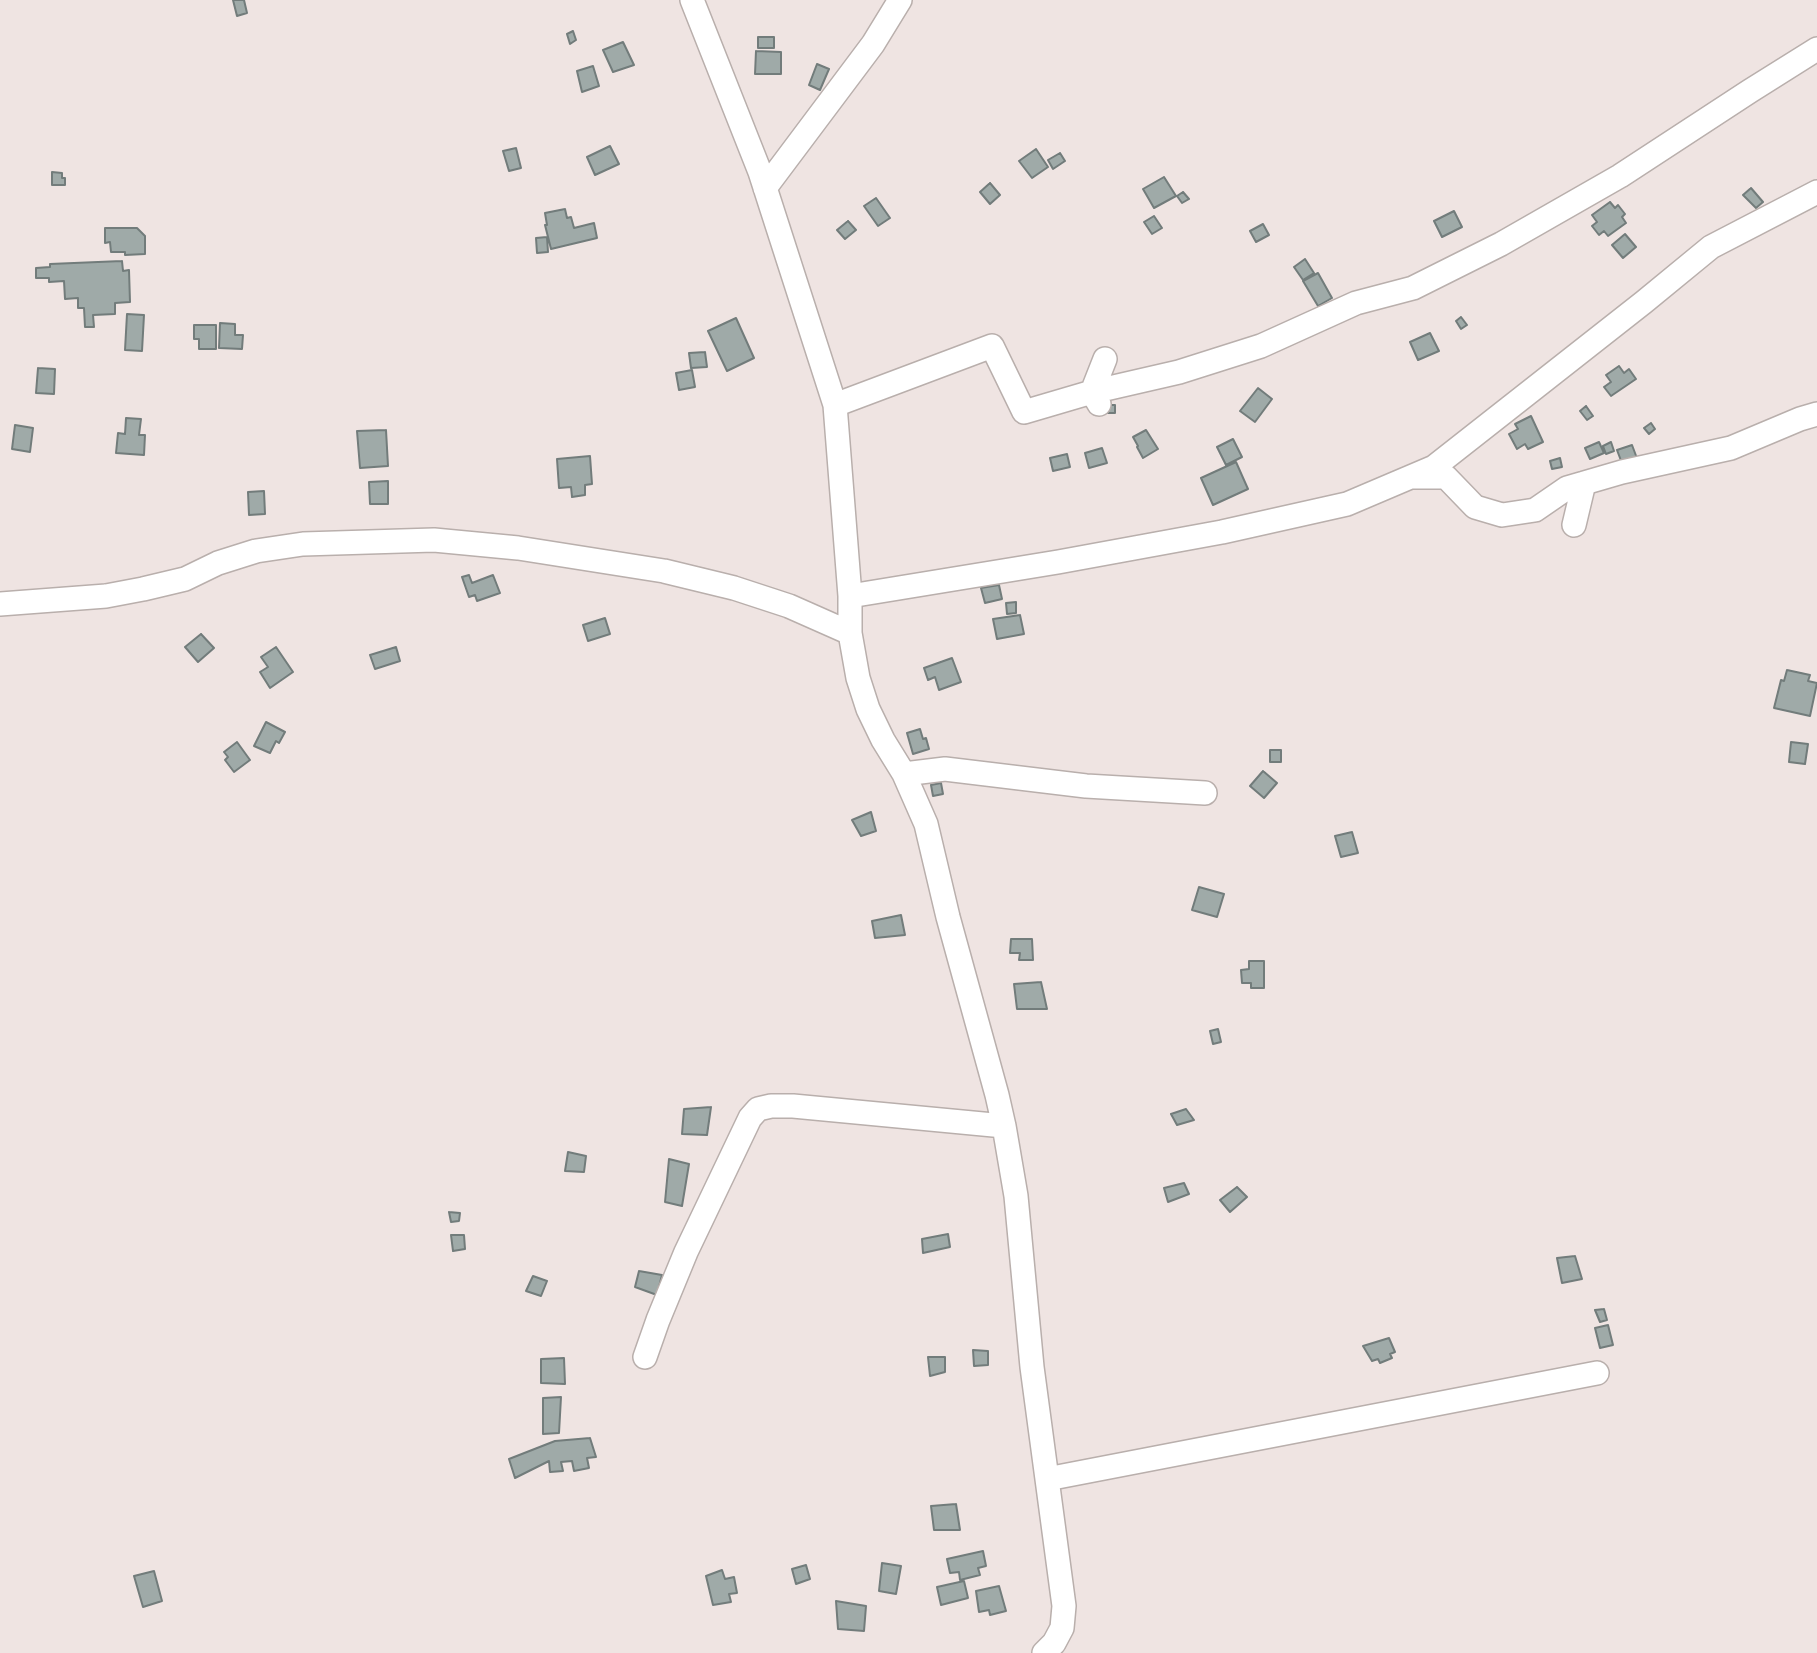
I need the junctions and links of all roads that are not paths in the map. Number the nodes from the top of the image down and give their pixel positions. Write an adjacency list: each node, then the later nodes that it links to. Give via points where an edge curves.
1 (692, 0): 4 (street)
2 (900, 0): 4 (street, via 873,44)
3 (1817, 49): 7 (street, via 1620,176 1413,288 1356,303 1261,346)
4 (765, 188): 8 (street)
5 (1817, 192): 10 (street, via 1711,247 1466,443 1434,467)
6 (1105, 359): 7 (street)
7 (1095, 398): 8 (street, via 1024,412 992,346)
8 (835, 405): 13 (street)
9 (1817, 414): 11 (street, via 1731,448)
10 (1410, 477): 11 (street, via 1446,477 1475,507 1502,515 1535,510 1567,488); 13 (street, via 1346,504 1222,532)
11 (1584, 483): 12 (street)
12 (1574, 525)
13 (850, 596): 15 (street)
14 (0, 604): 15 (street, via 143,589 185,579 256,551 303,544 434,540 664,571 789,606)
15 (850, 633): 16 (street, via 868,709)
16 (904, 774): 17 (street, via 945,769 1086,786); 18 (street, via 926,824)
17 (1205, 793)
18 (1004, 1126): 19 (street, via 793,1106 758,1109 686,1252); 21 (street)
19 (645, 1357)
20 (1597, 1373): 21 (street)
21 (1047, 1479): 22 (street, via 1064,1606 1062,1628)
22 (1044, 1653)

